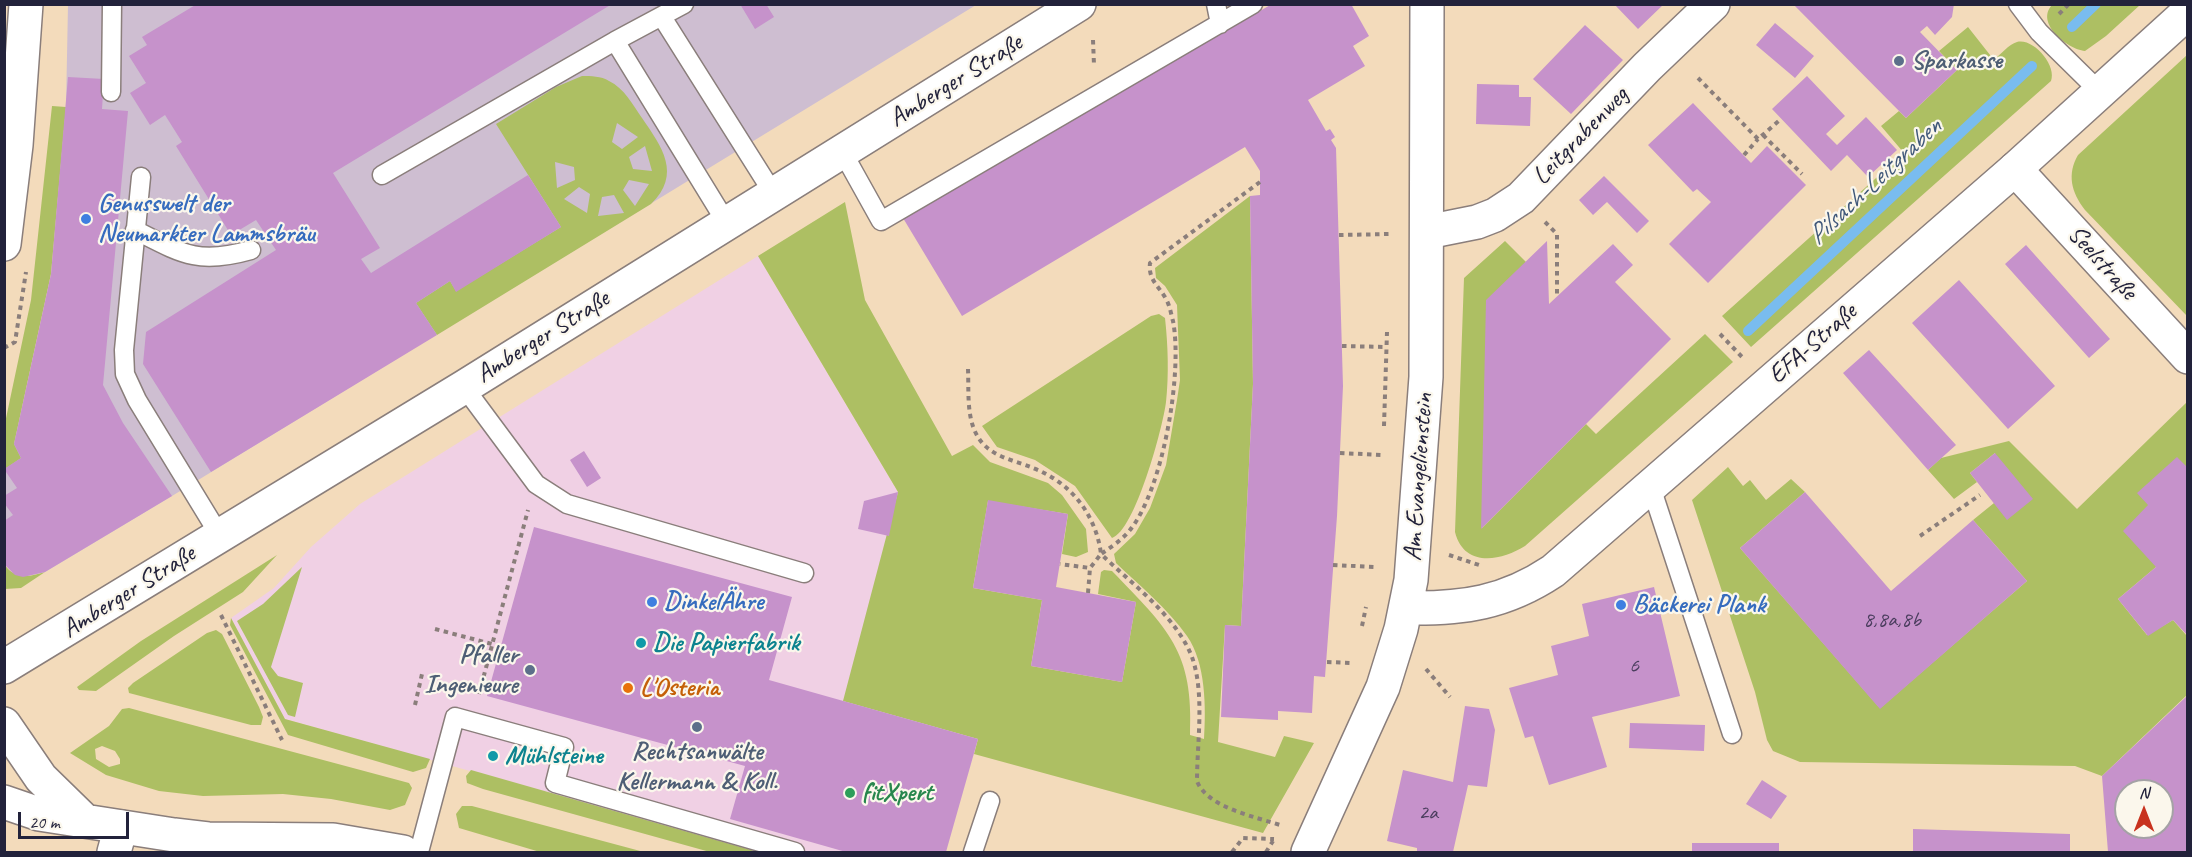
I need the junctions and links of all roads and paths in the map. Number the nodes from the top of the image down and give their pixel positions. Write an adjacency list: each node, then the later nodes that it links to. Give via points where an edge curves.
1 (26, 4): 16 (street)
2 (112, 4): 18 (lane)
3 (684, 4): 12 (lane)
4 (1079, 4): 22 (street, Amberger Straße)
5 (1216, 4): 13 (lane)
6 (1253, 4): 13 (lane)
7 (1413, 4): 17 (street, Am Evangelienstein)
8 (1427, 4): 17 (street, Am Evangelienstein)
9 (1713, 4): 30 (street, Leitgrabenweg)
10 (2018, 4): 19 (lane, via 2039,32)
11 (2187, 12): 19 (street, EFA-Straße)
12 (662, 17): 14 (lane); 29 (lane)
13 (1220, 24): 22 (lane, via 881,221)
14 (615, 41): 26 (lane); 31 (lane)
15 (1698, 78): 21 (path)
16 (13, 80): 36 (street)
17 (1429, 82): 33 (street, Am Evangelienstein)
18 (111, 92)
19 (2100, 92): 24 (street, EFA-Straße)
20 (1781, 119): 21 (path)
21 (1760, 137): 23 (path); 25 (path)
22 (842, 151): 29 (street, Amberger Straße)
23 (1743, 155)
24 (2015, 169): 44 (street, Seelstraße); 51 (street, EFA-Straße)
25 (1802, 174)
26 (382, 175)
27 (141, 177): 32 (lane)
28 (1260, 182): 55 (path, via 1150,263 1150,278 1166,299 1173,325 1175,374 1168,428 1136,521 1122,539)
29 (773, 194): 31 (street, Amberger Straße)
30 (1521, 198): 33 (street, Leitgrabenweg, via 1486,219); 38 (path, via 1557,234)
31 (726, 222): 47 (street, Amberger Straße)
32 (135, 230): 37 (lane, via 189,255 209,259); 53 (lane, via 125,374 156,434)
33 (1427, 232): 62 (street, Am Evangelienstein, via 1421,460)
34 (1390, 234): 35 (path)
35 (1339, 235)
36 (4, 244)
37 (251, 250)
38 (1557, 297)
39 (1720, 334): 45 (path)
40 (15, 342): 43 (path)
41 (1342, 346): 42 (path)
42 (1387, 347)
43 (4, 348)
44 (2187, 357)
45 (1748, 363)
46 (968, 369): 55 (path, via 971,415 978,437 999,455 1066,486 1092,521)
47 (464, 387): 50 (lane); 53 (street, Amberger Straße)
48 (1340, 453): 49 (path)
49 (1382, 455)
50 (536, 484): 60 (lane, via 567,504); 65 (path)
51 (1651, 487): 62 (street, EFA-Straße, via 1553,571 1517,592 1479,604); 75 (lane)
52 (1980, 495): 54 (path)
53 (220, 536): 69 (street, Amberger Straße)
54 (1920, 536)
55 (1101, 554): 59 (path); 82 (path, via 1179,633 1192,658 1198,692 1200,789 1216,802)
56 (1059, 564): 59 (path)
57 (1333, 565): 58 (path)
58 (1374, 567)
59 (1090, 568): 61 (path)
60 (804, 573)
61 (1088, 593)
62 (1406, 608): 82 (street, Am Evangelienstein, via 1383,687)
63 (221, 615): 76 (path)
64 (435, 629): 65 (path)
65 (492, 644): 73 (path)
66 (1327, 662): 67 (path)
67 (1352, 663)
68 (1425, 665): 71 (path)
69 (4, 667)
70 (422, 674): 72 (path)
71 (1450, 697)
72 (415, 705)
73 (472, 721): 84 (lane, via 455,717); 85 (lane, via 564,747 555,783)
74 (4, 724): 79 (street, via 41,778)
75 (1732, 734)
76 (282, 740)
77 (990, 801): 86 (lane)
78 (4, 802): 79 (street, via 39,814)
79 (82, 819): 81 (street)
80 (1274, 839): 87 (path, via 1243,838)
81 (118, 840): 83 (street, via 333,840)
82 (1312, 844)
83 (403, 852)
84 (419, 852)
85 (795, 852)
86 (974, 852)
87 (1232, 852)

